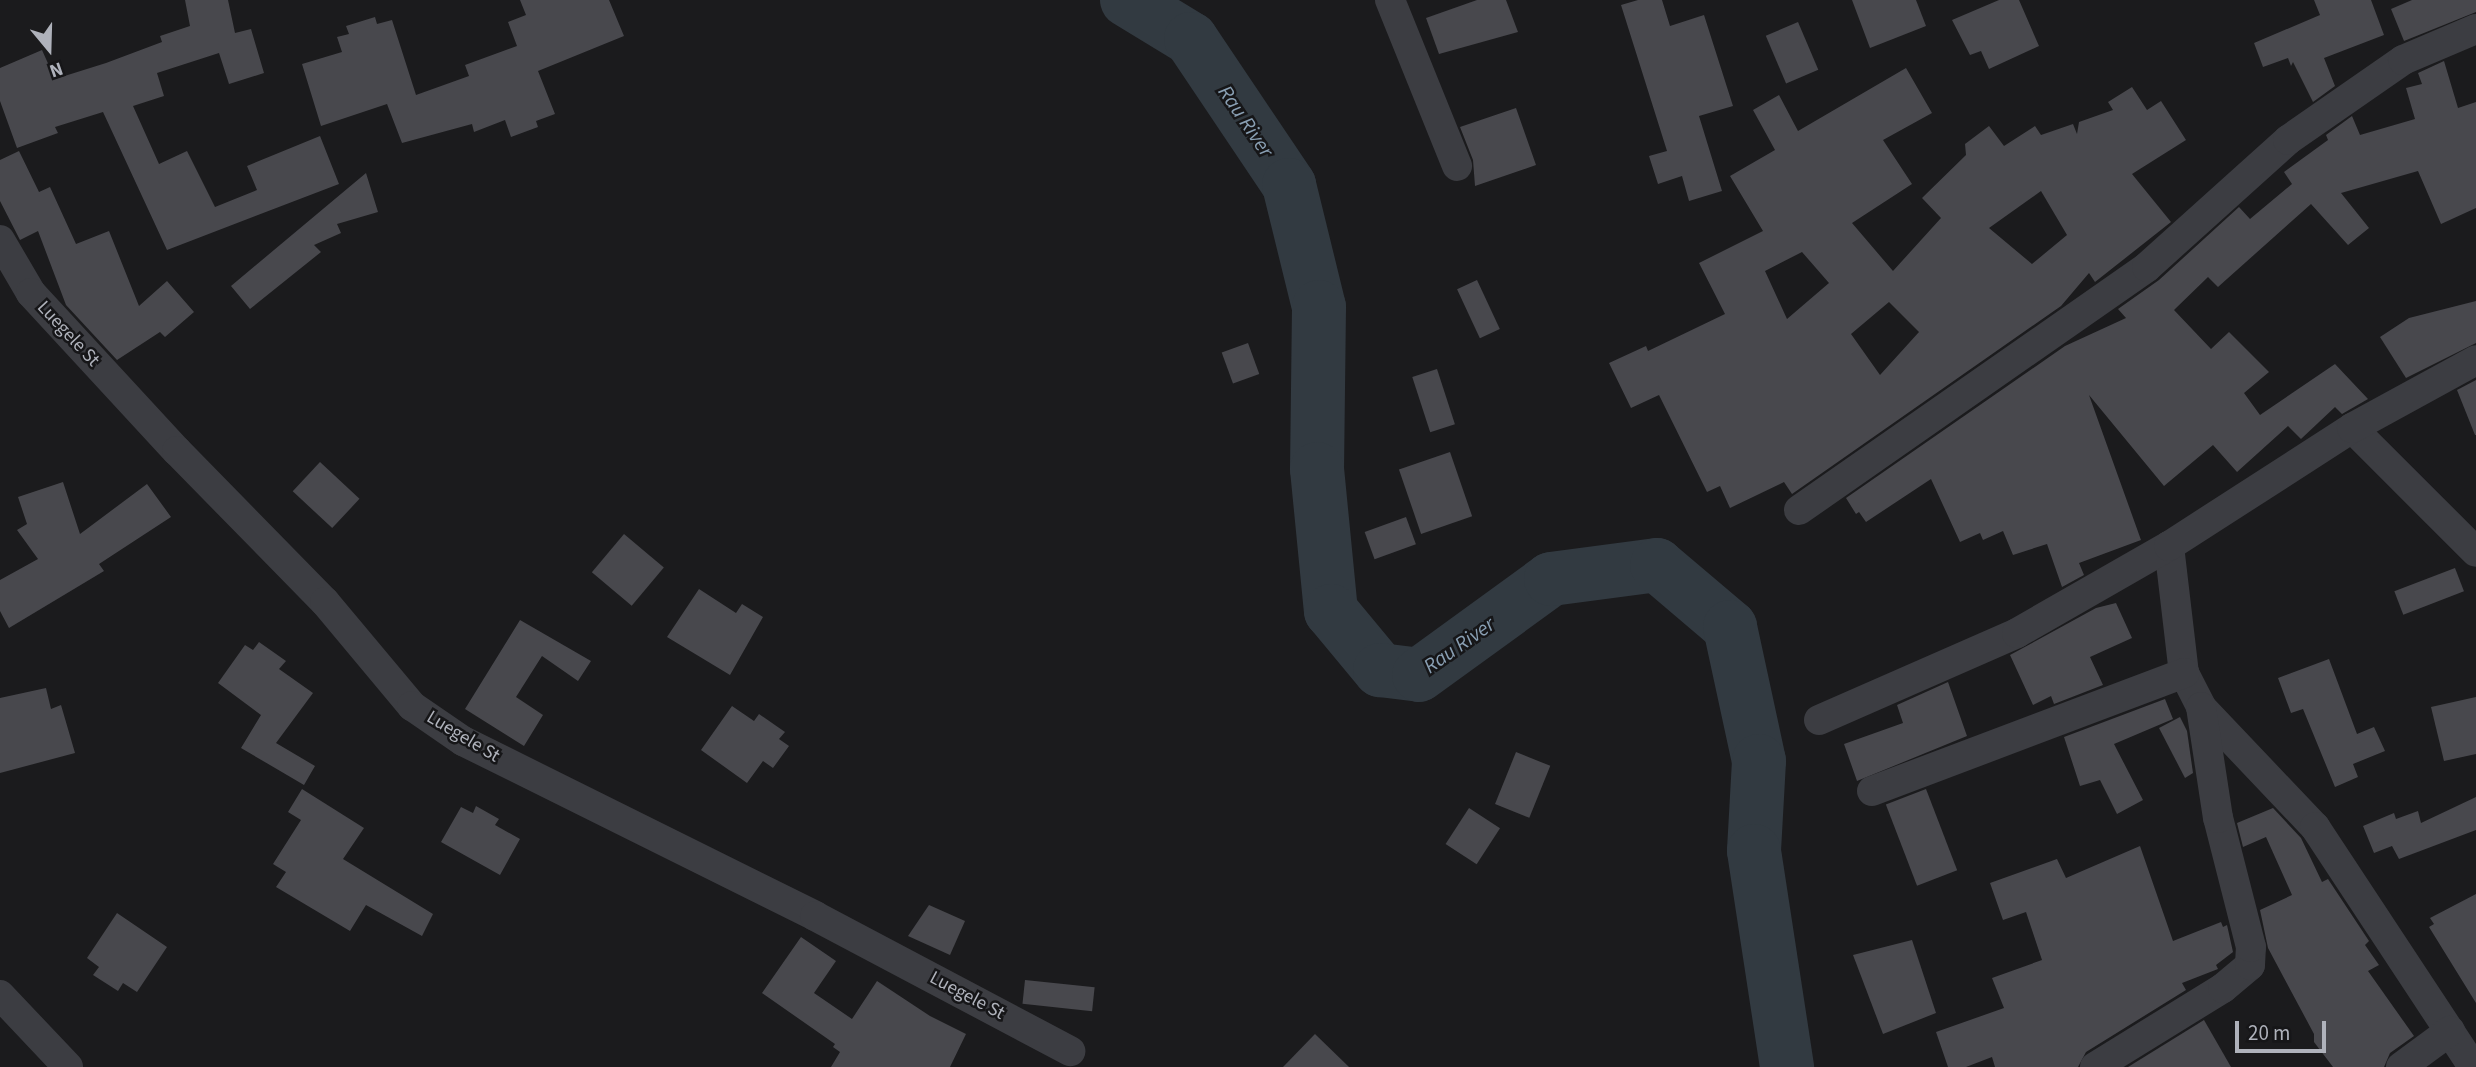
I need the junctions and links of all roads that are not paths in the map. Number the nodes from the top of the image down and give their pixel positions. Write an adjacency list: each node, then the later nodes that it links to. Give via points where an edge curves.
1 (1390, 0): 3 (street)
2 (2476, 29): 7 (street, via 2403,60 2288,140 2147,267)
3 (1457, 166)
4 (0, 240): 16 (street, Luegele St, via 31,293 325,602 412,706 463,741 815,916)
5 (2476, 360): 6 (street)
6 (2352, 428): 8 (street); 9 (street)
7 (1799, 510)
8 (2169, 545): 10 (street); 12 (street, via 2017,633)
9 (2476, 552)
10 (2184, 673): 11 (street); 13 (street)
11 (2201, 707): 15 (street, via 2315,827); 18 (street, via 2218,818 2251,947 2250,965 2223,988)
12 (1819, 720)
13 (1872, 791)
14 (0, 995): 17 (street)
15 (2451, 1031): 19 (street); 20 (street)
16 (1070, 1051)
17 (68, 1067)
18 (2095, 1067)
19 (2401, 1067)
20 (2473, 1067)

